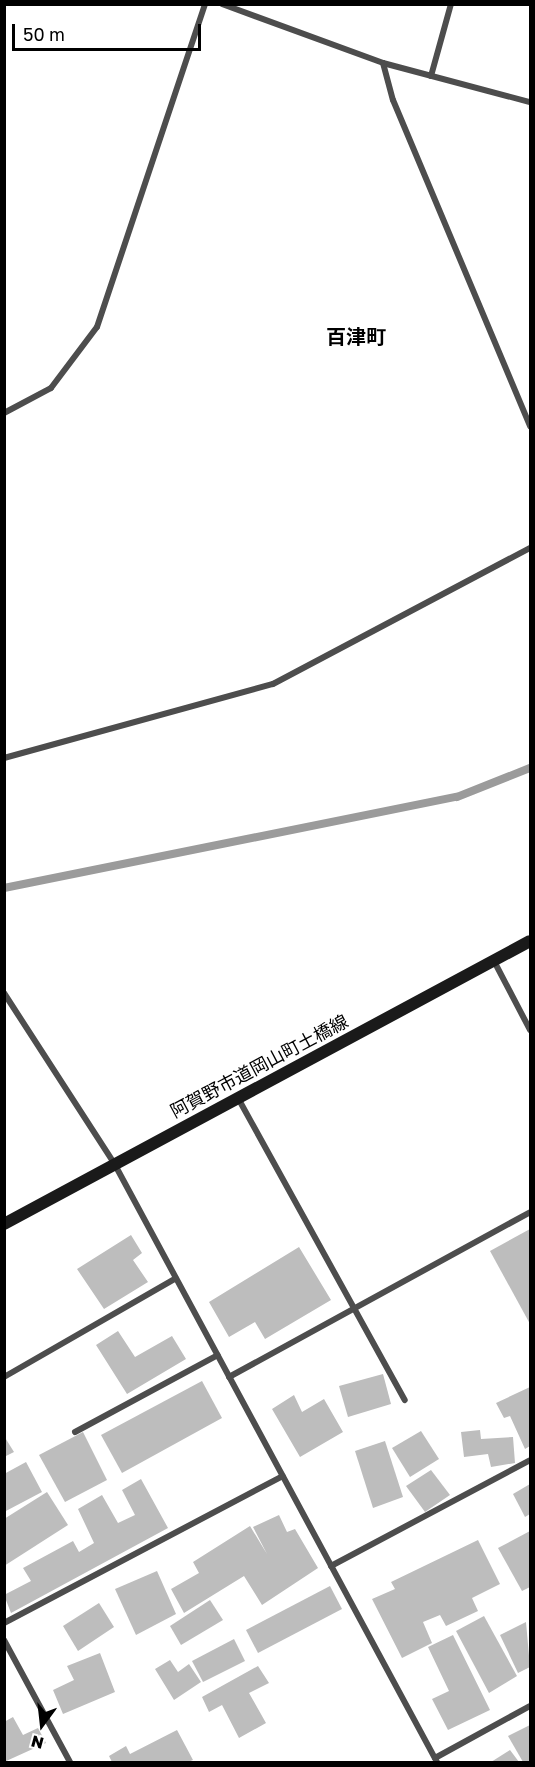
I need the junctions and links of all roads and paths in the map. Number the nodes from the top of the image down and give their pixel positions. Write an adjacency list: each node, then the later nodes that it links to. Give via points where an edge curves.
1 (205, 4): 7 (street, via 97,327 51,388)
2 (222, 4): 4 (street)
3 (451, 4): 5 (street)
4 (383, 63): 5 (street); 8 (street, via 393,100)
5 (431, 76): 6 (street)
6 (531, 102)
7 (4, 413)
8 (531, 426)
9 (531, 548): 10 (street, via 273,684)
10 (4, 758)
11 (531, 942): 12 (street, 阿賀野市道岡山町土橋線)
12 (494, 961): 14 (street); 15 (street, 阿賀野市道岡山町土橋線)
13 (4, 993): 16 (street)
14 (531, 1030)
15 (238, 1097): 16 (street, 阿賀野市道岡山町土橋線); 20 (street)
16 (114, 1163): 18 (street, 阿賀野市道岡山町土橋線); 19 (street)
17 (531, 1212): 20 (street)
18 (4, 1224)
19 (176, 1278): 21 (street); 22 (street)
20 (354, 1308): 23 (street); 24 (street)
21 (218, 1355): 23 (street); 25 (street)
22 (4, 1377)
23 (229, 1377): 27 (street)
24 (405, 1400)
25 (75, 1431)
26 (531, 1460): 28 (street)
27 (283, 1476): 28 (street); 29 (street)
28 (332, 1566): 32 (street)
29 (4, 1623)
30 (4, 1640): 33 (street)
31 (531, 1706): 32 (street)
32 (436, 1760)
33 (70, 1762)

